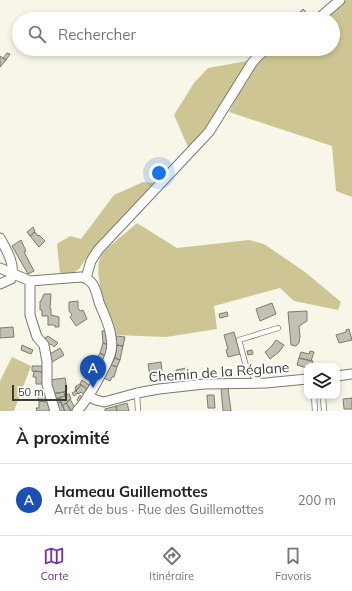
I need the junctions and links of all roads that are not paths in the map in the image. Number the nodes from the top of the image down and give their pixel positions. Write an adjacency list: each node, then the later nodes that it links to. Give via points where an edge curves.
1 (340, 0): 2 (street)
2 (326, 12)
3 (258, 56): 7 (street, via 209,132 98,250)
4 (0, 238): 6 (street, via 13,264)
5 (0, 268): 6 (street)
6 (13, 274): 8 (street); 9 (street, via 11,279)
7 (86, 278): 8 (street); 16 (street, via 92,282 96,290 112,344 104,369)
8 (30, 281): 19 (street, via 30,316 37,336 44,344 47,385)
9 (0, 284)
10 (278, 328): 14 (lane, via 239,340 246,366)
11 (352, 374): 12 (street)
12 (340, 376)
13 (304, 381): 14 (street, Chemin de la Réglane)
14 (258, 383): 15 (street, Chemin de la Réglane, via 204,384)
15 (137, 393): 16 (street, Chemin de la Réglane, via 104,402); 21 (lane)
16 (88, 396): 20 (street)
17 (314, 399): 22 (lane)
18 (323, 399): 23 (lane)
19 (54, 411)
20 (77, 411)
21 (138, 411)
22 (315, 411)
23 (324, 411)

